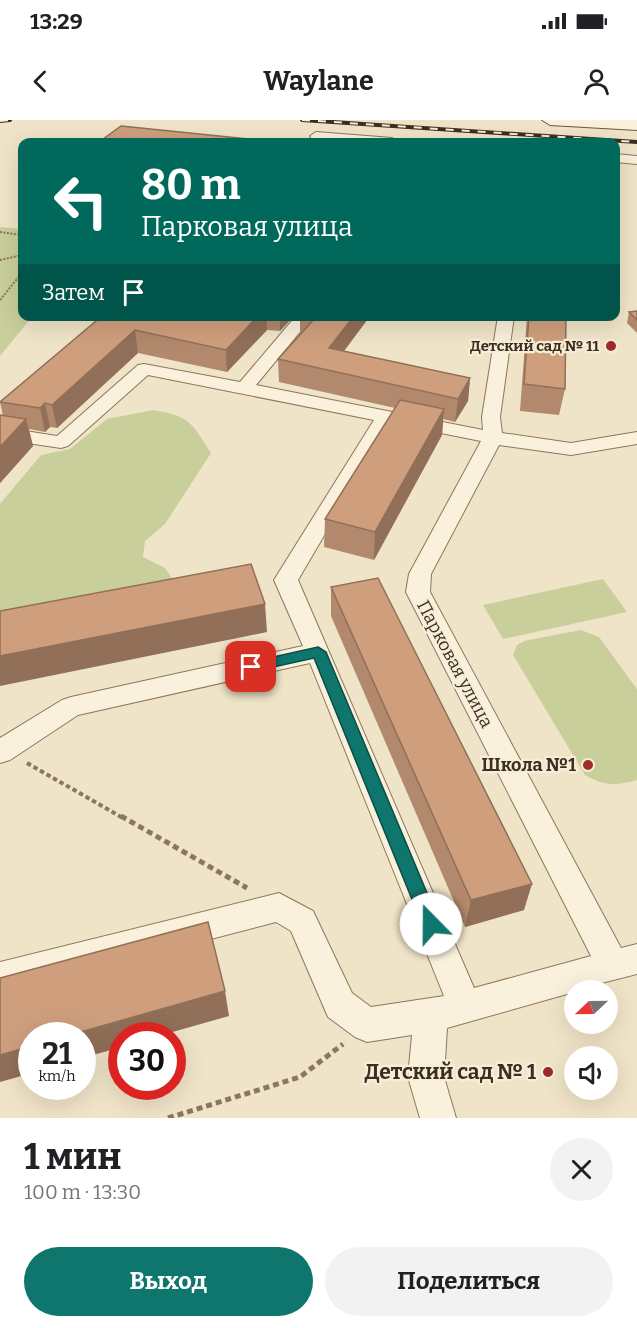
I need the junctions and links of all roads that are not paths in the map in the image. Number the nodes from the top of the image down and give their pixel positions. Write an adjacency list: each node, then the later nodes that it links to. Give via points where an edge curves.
1 (550, 120): 2 (street)
2 (637, 125)
3 (316, 136): 4 (street)
4 (340, 138)
5 (620, 159): 6 (street)
6 (637, 160)
7 (301, 321): 9 (street)
8 (505, 321): 12 (street, Парковая улица, via 492,417)
9 (244, 388): 10 (street); 11 (street, via 144,369 61,442)
10 (384, 418): 12 (street); 14 (street, via 286,580)
11 (0, 433)
12 (493, 438): 13 (street, via 571,449); 16 (street, Парковая улица, via 420,574 418,592)
13 (637, 438)
14 (318, 652): 15 (street, via 71,707); 18 (street)
15 (1, 750)
16 (625, 962): 18 (street)
17 (0, 978): 19 (street, via 279,906 302,921 340,1005 367,1025)
18 (465, 1007): 19 (street)
19 (431, 1016): 20 (street, via 426,1077)
20 (438, 1118)

